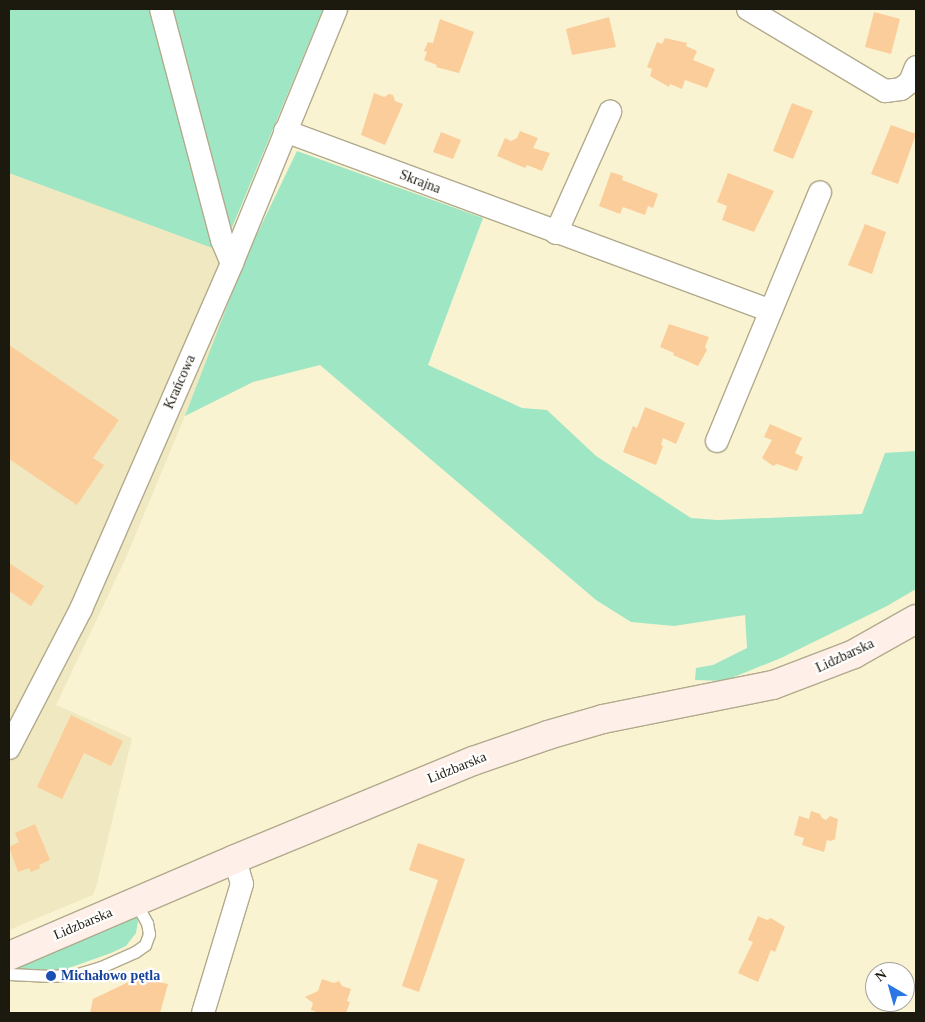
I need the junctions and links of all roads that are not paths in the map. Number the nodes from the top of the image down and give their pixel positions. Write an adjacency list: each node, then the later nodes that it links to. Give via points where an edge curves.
1 (161, 9): 9 (street, via 222,240)
2 (336, 9): 6 (street, Krańcowa)
3 (748, 9): 4 (street, via 885,91 900,89 910,82)
4 (916, 67)
5 (610, 112): 8 (street)
6 (285, 131): 8 (street, Skrajna); 9 (street, Krańcowa)
7 (820, 192): 10 (street)
8 (556, 233): 10 (street, Skrajna)
9 (232, 263): 13 (street, Krańcowa, via 81,609)
10 (771, 311): 11 (street)
11 (717, 442)
12 (916, 618): 14 (main road, Lidzbarska, via 854,654 774,685 603,719 548,735 474,761)
13 (9, 748)
14 (234, 859): 15 (main road, Lidzbarska); 18 (street, via 242,884)
15 (136, 901): 16 (main road, Lidzbarska); 17 (lane, via 149,934 145,945 135,952 78,974)
16 (9, 956)
17 (9, 974)
18 (203, 1013)

